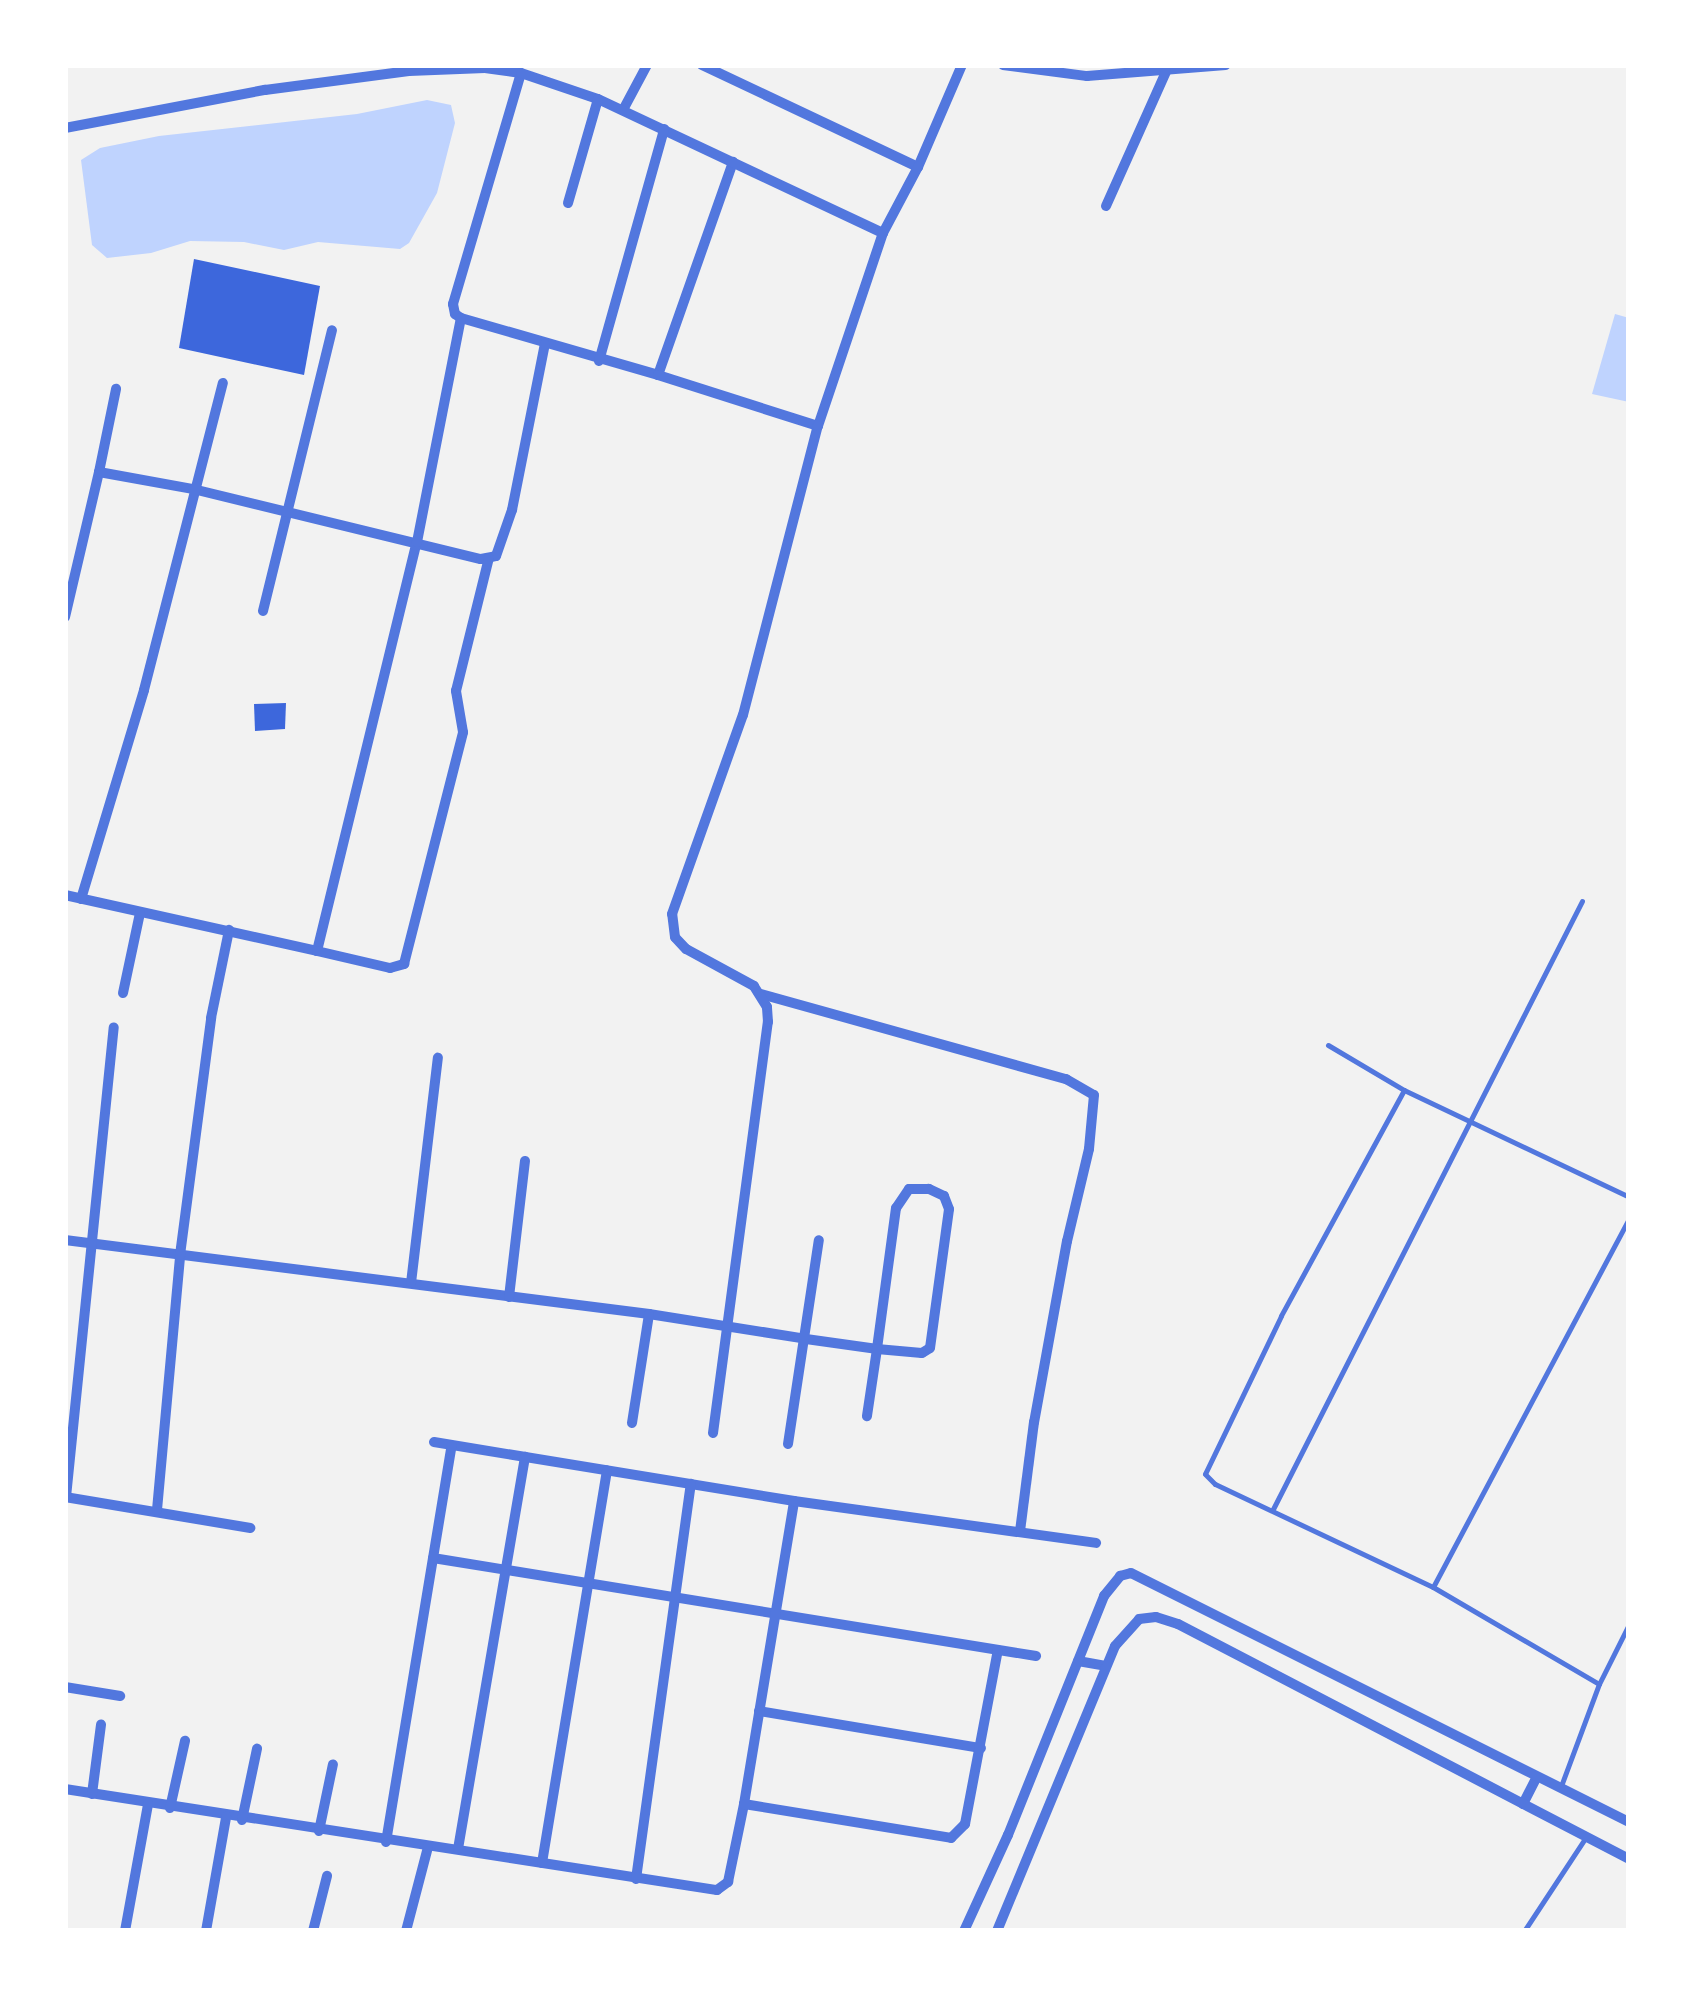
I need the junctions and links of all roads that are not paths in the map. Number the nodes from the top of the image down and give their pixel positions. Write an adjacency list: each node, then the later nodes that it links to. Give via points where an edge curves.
1 (648, 65): 10 (street)
2 (702, 65): 14 (street)
3 (962, 65): 14 (street)
4 (1003, 65): 8 (street, via 1057,75)
5 (1226, 65): 8 (street)
6 (409, 68): 7 (street); 11 (street)
7 (521, 72): 9 (street); 18 (street, via 454,304)
8 (1166, 72): 16 (street)
9 (598, 98): 10 (street); 15 (street)
10 (623, 110): 12 (street)
11 (65, 128)
12 (664, 129): 13 (street); 21 (street)
13 (733, 162): 17 (street); 22 (street)
14 (918, 167): 17 (street)
15 (568, 203)
16 (1106, 206)
17 (883, 234): 25 (street)
18 (461, 318): 20 (street); 29 (street)
19 (332, 330): 28 (street)
20 (544, 344): 21 (street); 30 (street, via 512,510 500,550)
21 (599, 361): 22 (street)
22 (658, 375): 25 (street)
23 (223, 382): 27 (street)
24 (116, 389): 26 (street)
25 (818, 426): 40 (street, via 743,715 672,914 675,938 686,948)
26 (99, 472): 27 (street); 32 (street)
27 (193, 489): 28 (street); 34 (street, via 144,690)
28 (286, 510): 29 (street); 31 (street)
29 (417, 542): 30 (street); 38 (street)
30 (489, 558): 38 (street, via 456,691 463,732 404,964 390,968)
31 (264, 611)
32 (65, 617)
33 (65, 895): 34 (street)
34 (81, 899): 36 (street)
35 (1582, 902): 45 (lane)
36 (140, 913): 37 (street); 39 (street)
37 (228, 930): 38 (street); 52 (street)
38 (317, 951)
39 (122, 993)
40 (761, 994): 56 (street, via 768,1022); 73 (street, via 1066,1079 1094,1095)
41 (114, 1027): 51 (street)
42 (1328, 1045): 44 (lane)
43 (438, 1058): 53 (street)
44 (1404, 1090): 45 (lane); 70 (lane, via 1206,1468 1215,1484)
45 (1474, 1122): 47 (lane); 70 (lane)
46 (525, 1161): 54 (street)
47 (1629, 1197)
48 (1629, 1219): 78 (lane)
49 (65, 1240): 51 (street)
50 (819, 1240): 57 (street)
51 (91, 1244): 52 (street); 68 (street)
52 (180, 1255): 53 (street); 71 (street)
53 (411, 1283): 54 (street)
54 (509, 1296): 55 (street)
55 (649, 1314): 56 (street); 60 (street)
56 (726, 1324): 57 (street); 61 (street)
57 (806, 1339): 58 (street); 63 (street)
58 (878, 1349): 58 (street, via 930,1348 949,1209 938,1192 909,1189 898,1200); 59 (street)
59 (867, 1416)
60 (632, 1423)
61 (713, 1433)
62 (434, 1442): 64 (street)
63 (788, 1444)
64 (452, 1445): 65 (street); 75 (street)
65 (525, 1457): 66 (street); 76 (street)
66 (608, 1470): 67 (street); 77 (street)
67 (692, 1484): 69 (street); 79 (street)
68 (66, 1497): 71 (street)
69 (794, 1501): 73 (street); 80 (street)
70 (1273, 1509): 78 (lane)
71 (157, 1510): 72 (street)
72 (250, 1528)
73 (1020, 1532): 74 (street)
74 (1096, 1543)
75 (433, 1558): 76 (street); 108 (street)
76 (505, 1570): 77 (street); 110 (street)
77 (589, 1584): 79 (street); 112 (street)
78 (1433, 1587): 86 (lane)
79 (673, 1597): 80 (street); 114 (street)
80 (774, 1614): 82 (street); 89 (street)
81 (1629, 1624): 86 (lane)
82 (998, 1650): 83 (street); 93 (street)
83 (1036, 1656)
84 (1078, 1661): 85 (street); 95 (street, via 1110,1587 1120,1576 1141,1575); 119 (street)
85 (1106, 1666): 101 (street, via 1138,1619 1178,1624); 120 (street)
86 (1599, 1684): 96 (lane)
87 (65, 1687): 88 (street)
88 (120, 1696)
89 (759, 1712): 93 (street); 100 (street)
90 (100, 1725): 98 (street)
91 (185, 1741): 102 (street)
92 (256, 1748): 104 (street)
93 (980, 1748): 100 (street, via 965,1824 952,1838)
94 (332, 1764): 106 (street)
95 (1537, 1777): 96 (street); 101 (street)
96 (1560, 1788): 105 (street)
97 (65, 1789): 98 (street)
98 (92, 1794): 99 (street)
99 (148, 1804): 102 (street); 115 (street)
100 (744, 1804): 114 (street, via 724,1887)
101 (1523, 1804): 107 (street)
102 (170, 1808): 103 (street)
103 (226, 1818): 104 (street); 116 (street)
104 (242, 1820): 106 (street)
105 (1629, 1822)
106 (319, 1831): 108 (street)
107 (1586, 1837): 111 (street); 121 (lane)
108 (386, 1842): 109 (street)
109 (428, 1848): 110 (street); 118 (street)
110 (458, 1849): 112 (street)
111 (1629, 1859)
112 (542, 1863): 114 (street)
113 (327, 1876): 117 (street)
114 (636, 1879)
115 (125, 1931)
116 (206, 1931)
117 (313, 1931)
118 (406, 1931)
119 (964, 1931)
120 (997, 1931)
121 (1524, 1931)

